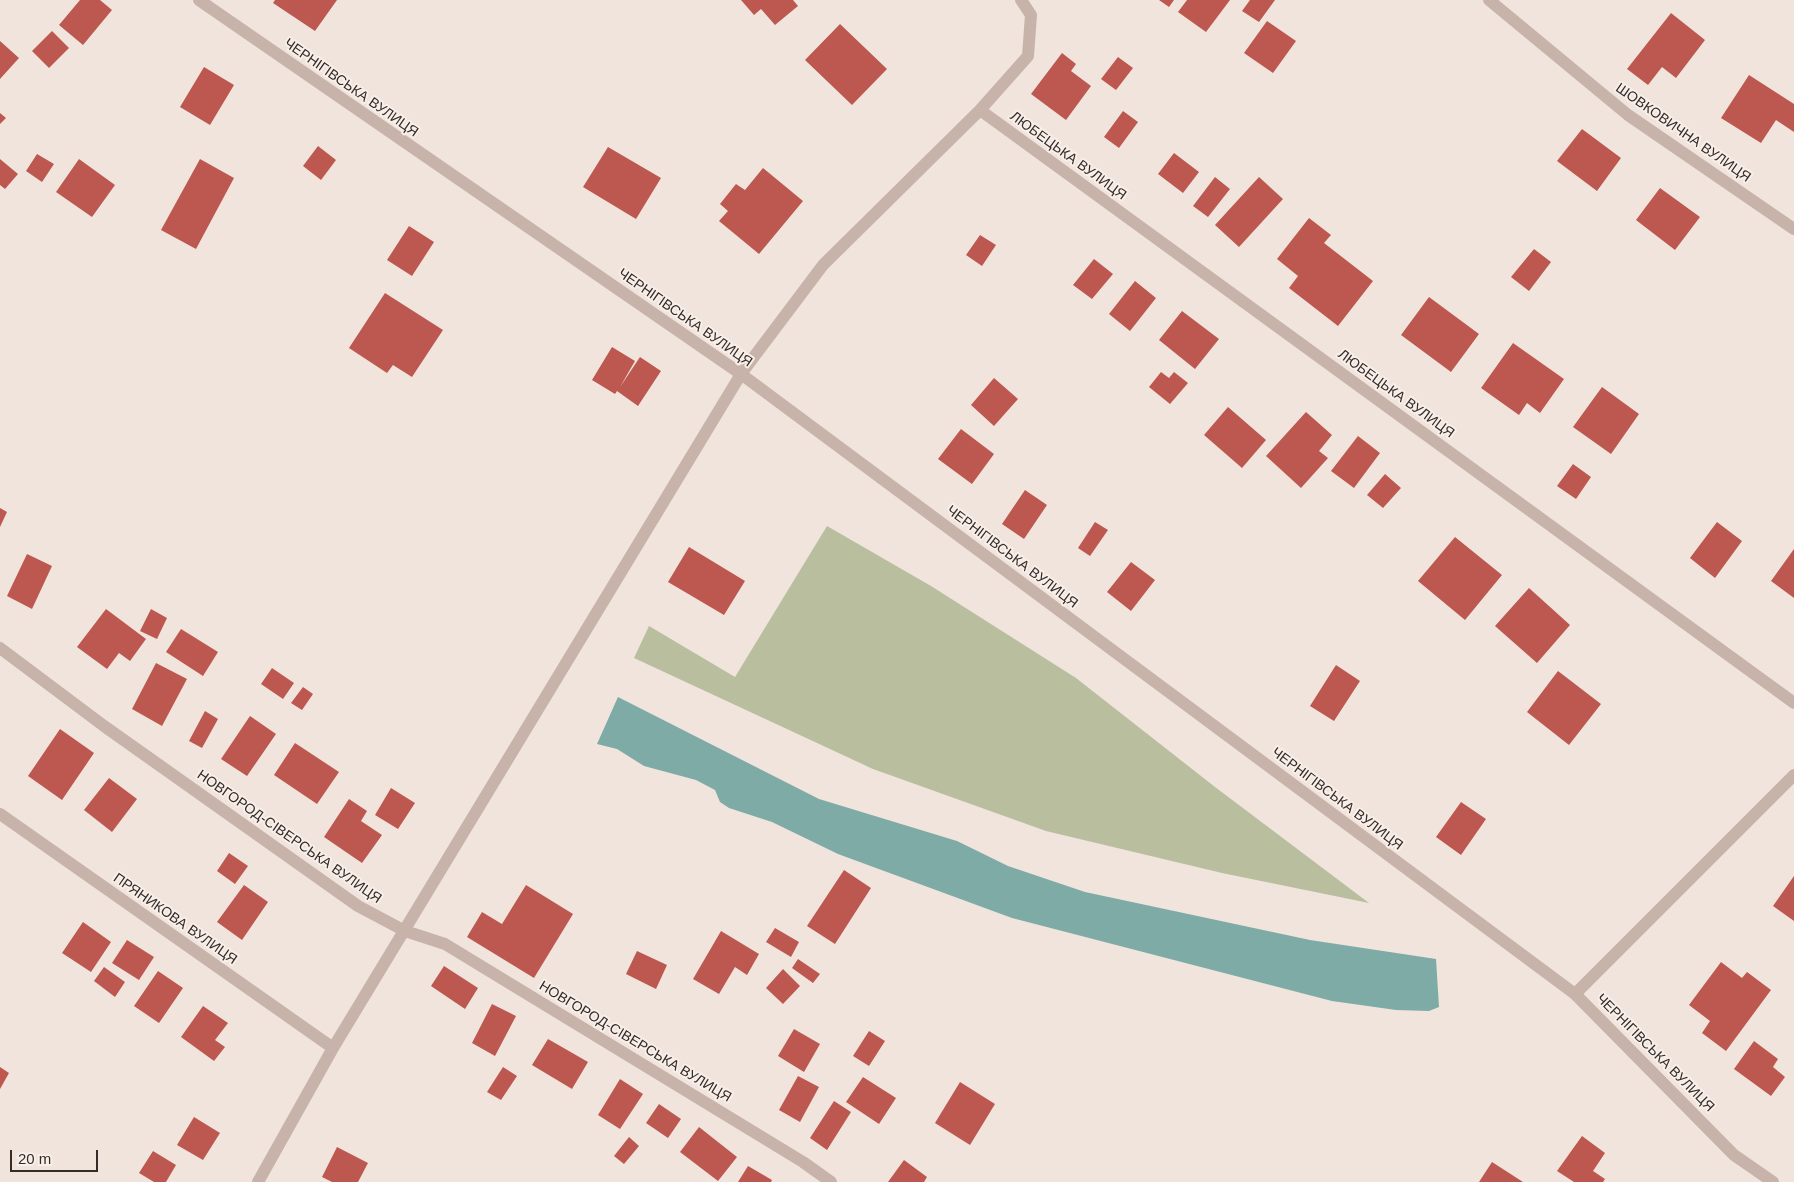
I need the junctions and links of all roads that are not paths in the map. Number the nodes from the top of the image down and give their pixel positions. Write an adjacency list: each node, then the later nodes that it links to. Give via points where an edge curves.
1 (199, 0): 6 (street, ЧЕРНІГІВСЬКА ВУЛИЦЯ)
2 (1021, 0): 4 (street, via 1030,15 1028,56)
3 (1489, 0): 5 (street, ШОВКОВИЧНА ВУЛИЦЯ, via 1628,115)
4 (980, 110): 6 (street, via 823,265); 8 (street, ЛЮБЕЦЬКА ВУЛИЦЯ)
5 (1794, 229)
6 (741, 374): 11 (street); 12 (street, ЧЕРНІГІВСЬКА ВУЛИЦЯ)
7 (0, 648): 11 (street, НОВГОРОД-СІВЕРСЬКА ВУЛИЦЯ, via 358,906)
8 (1794, 702)
9 (1794, 774): 12 (street)
10 (0, 814): 13 (street, ПРЯНИКОВА ВУЛИЦЯ)
11 (404, 931): 13 (street); 15 (street, НОВГОРОД-СІВЕРСЬКА ВУЛИЦЯ, via 445,944)
12 (1575, 994): 16 (street, ЧЕРНІГІВСЬКА ВУЛИЦЯ, via 1734,1154)
13 (333, 1048): 14 (street)
14 (258, 1182)
15 (831, 1182)
16 (1773, 1182)

